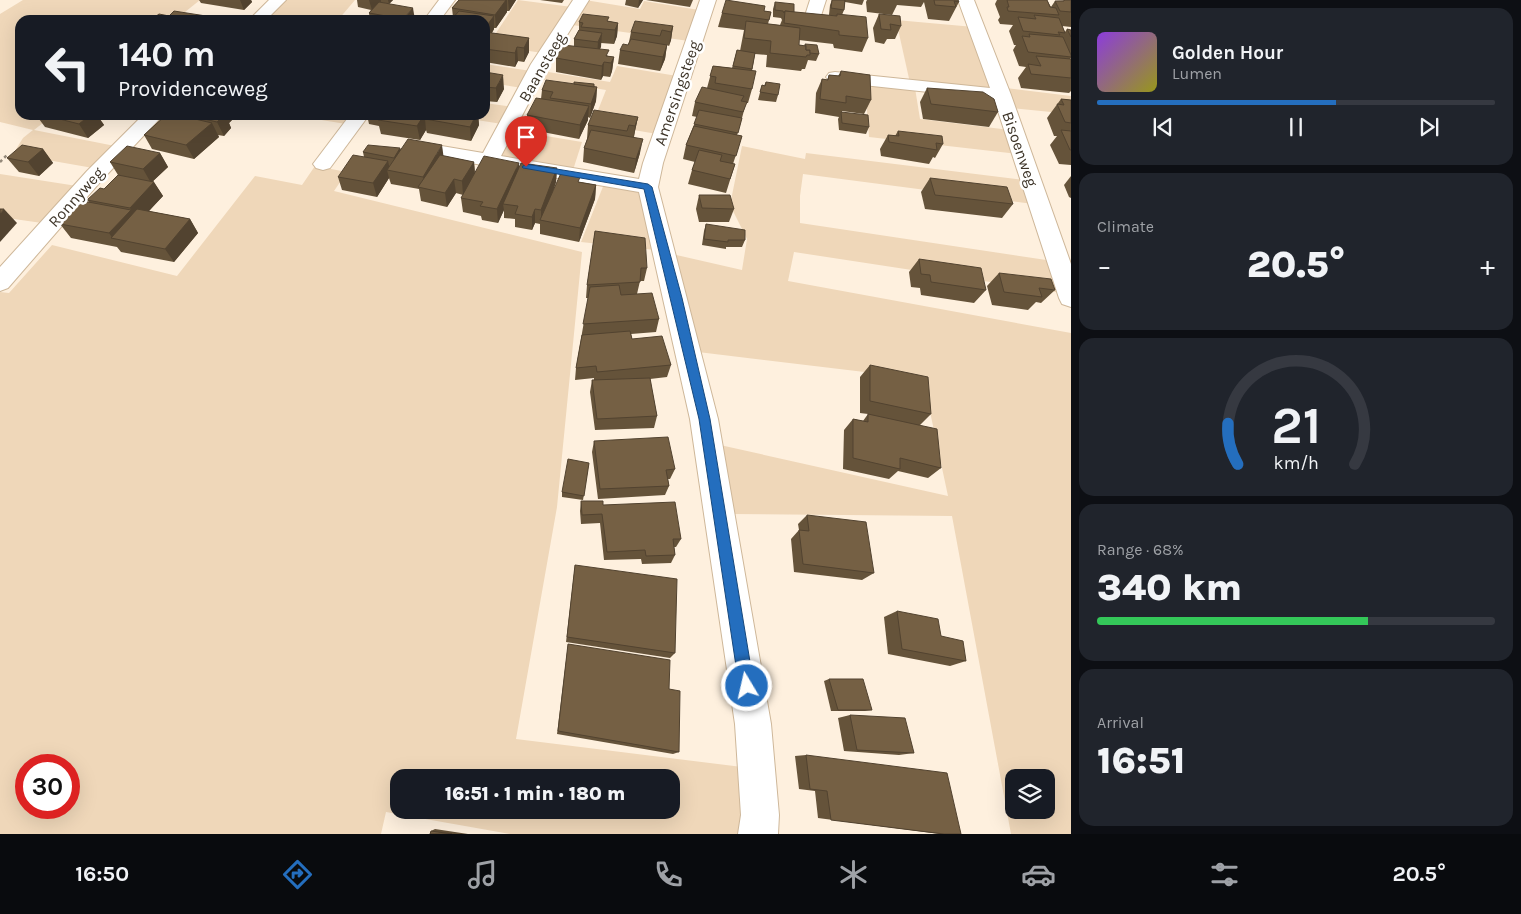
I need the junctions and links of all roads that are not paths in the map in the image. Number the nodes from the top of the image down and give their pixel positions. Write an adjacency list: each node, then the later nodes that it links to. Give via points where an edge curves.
1 (278, 0): 7 (street)
2 (447, 0): 8 (street)
3 (581, 0): 15 (street, Baansteeg, via 540,64)
4 (708, 0): 17 (street, Amersingsteeg, via 652,163)
5 (818, 0): 9 (street)
6 (966, 0): 11 (street, Bisoenweg)
7 (262, 15)
8 (436, 15)
9 (810, 25)
10 (835, 76): 11 (street)
11 (1002, 95): 19 (street, Bisoenweg)
12 (149, 120): 18 (street, Ronnyweg, via 94,176)
13 (356, 120): 16 (street)
14 (424, 149): 15 (street)
15 (489, 160): 17 (street)
16 (323, 164)
17 (648, 187): 20 (street, via 704,419 753,724 760,815)
18 (0, 282)
19 (1071, 298)
20 (758, 834)

